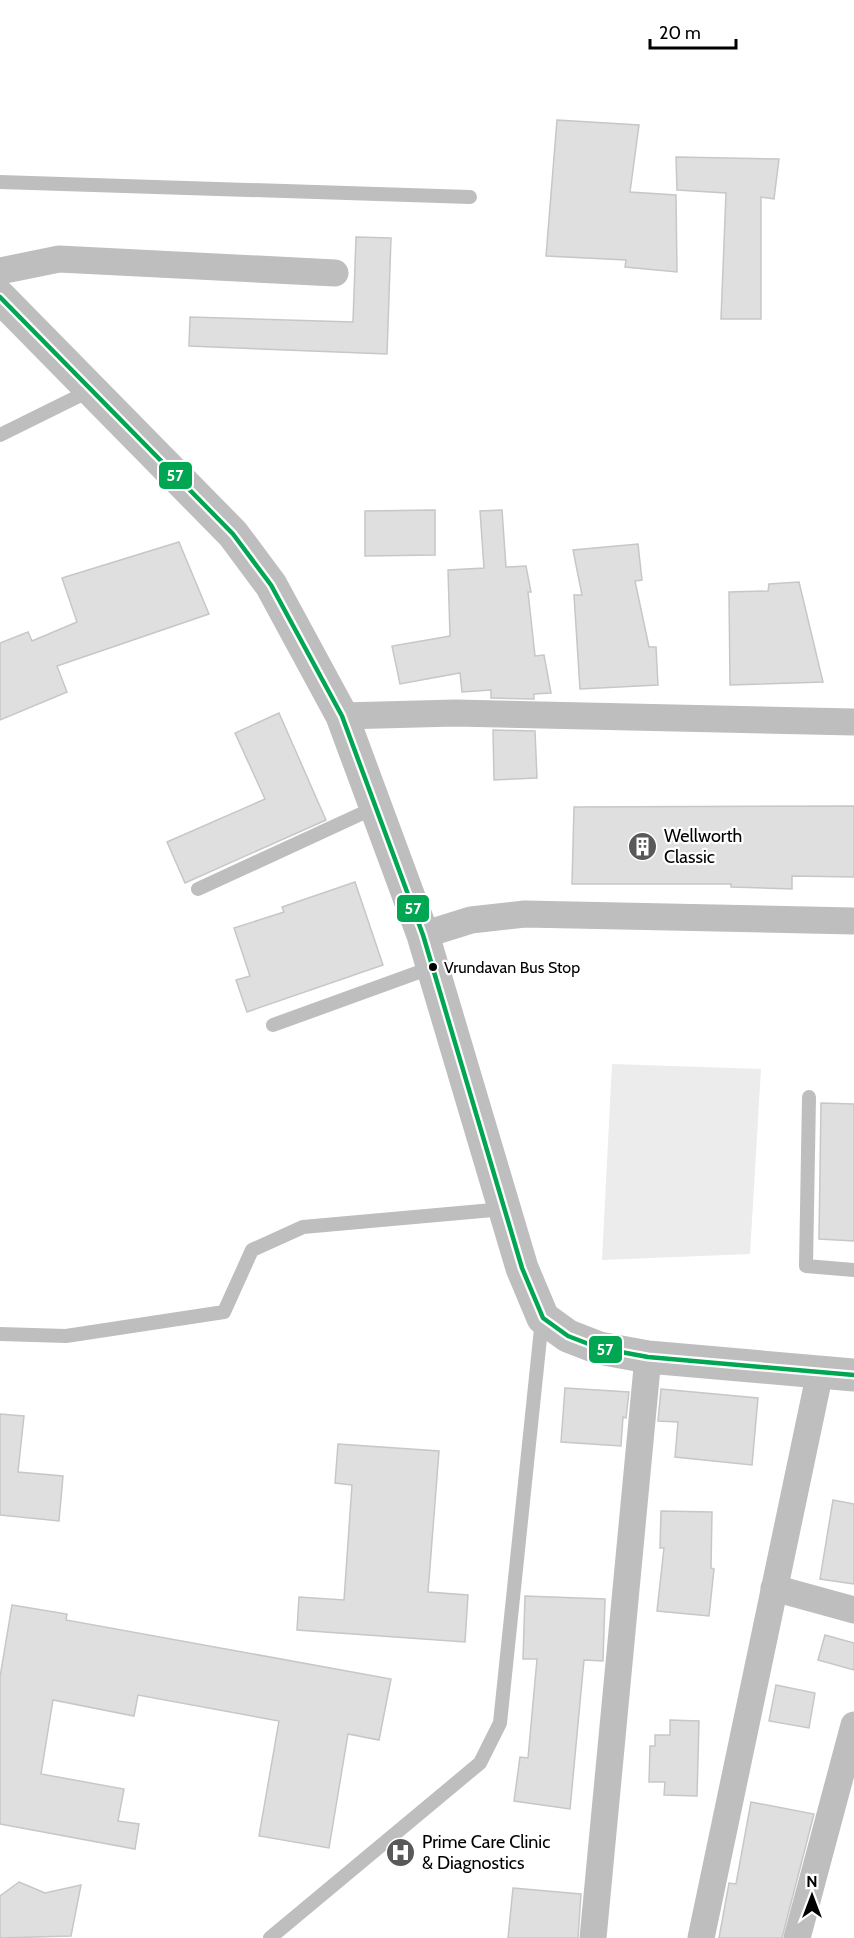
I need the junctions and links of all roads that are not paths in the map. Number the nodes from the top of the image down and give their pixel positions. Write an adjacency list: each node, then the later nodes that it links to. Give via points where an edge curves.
1 (0, 182): 2 (lane)
2 (470, 197)
3 (0, 271): 4 (street, via 59,259)
4 (335, 273)
5 (0, 297): 6 (street)
6 (91, 390): 7 (lane); 8 (street, via 233,534 271,585)
7 (0, 435)
8 (342, 716): 9 (street, via 456,713); 10 (street)
9 (854, 722)
10 (376, 807): 11 (lane); 13 (street)
11 (198, 890)
12 (854, 921): 13 (street, via 525,914 471,920)
13 (423, 935): 14 (street)
14 (433, 967): 15 (lane); 17 (street)
15 (273, 1025)
16 (809, 1097): 18 (lane, via 806,1266)
17 (504, 1209): 19 (street); 20 (lane, via 303,1227 252,1250 224,1312 66,1336)
18 (854, 1270)
19 (543, 1318): 21 (street, via 568,1336 599,1348); 27 (lane, via 500,1723 480,1763)
20 (0, 1334)
21 (648, 1356): 22 (street); 28 (street)
22 (820, 1372): 23 (street); 24 (street)
23 (854, 1375)
24 (774, 1588): 25 (street); 29 (street)
25 (854, 1610)
26 (854, 1725): 30 (street)
27 (270, 1938)
28 (593, 1938)
29 (701, 1938)
30 (797, 1938)

